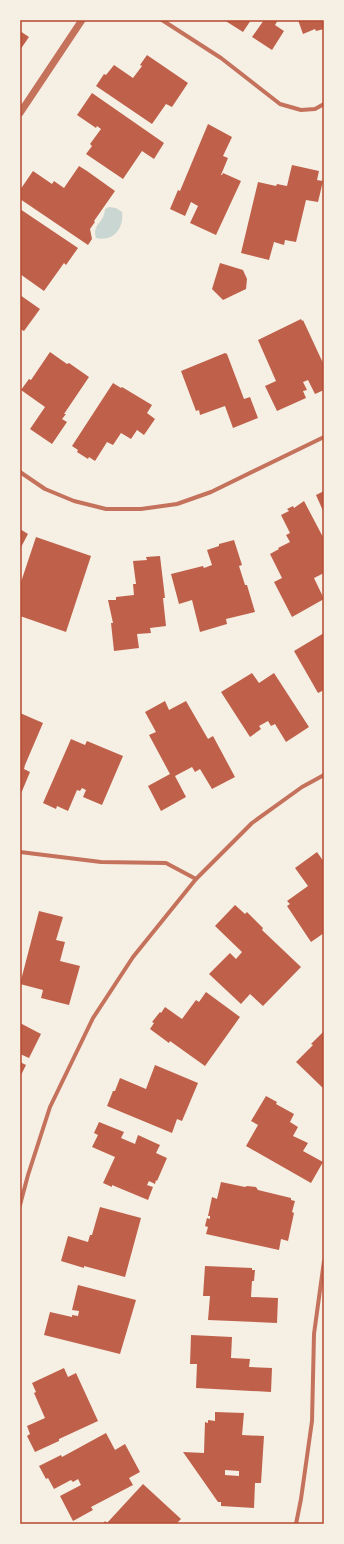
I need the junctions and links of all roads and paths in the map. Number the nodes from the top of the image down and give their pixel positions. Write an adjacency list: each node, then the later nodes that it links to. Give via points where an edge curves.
1 (82, 20): 4 (street)
2 (162, 20): 3 (street, via 221,58 280,104 301,110 315,109)
3 (324, 104)
4 (20, 113)
5 (324, 437): 6 (street, via 211,492 177,504 141,509 106,509 74,501 45,489)
6 (20, 472)
7 (324, 775): 9 (street, via 302,787 252,823)
8 (20, 852): 9 (street, via 101,862 166,863)
9 (196, 879): 10 (street, via 133,957 93,1018 50,1107)
10 (20, 1205)
11 (324, 1261): 12 (street, via 314,1334 312,1421)
12 (296, 1524)

